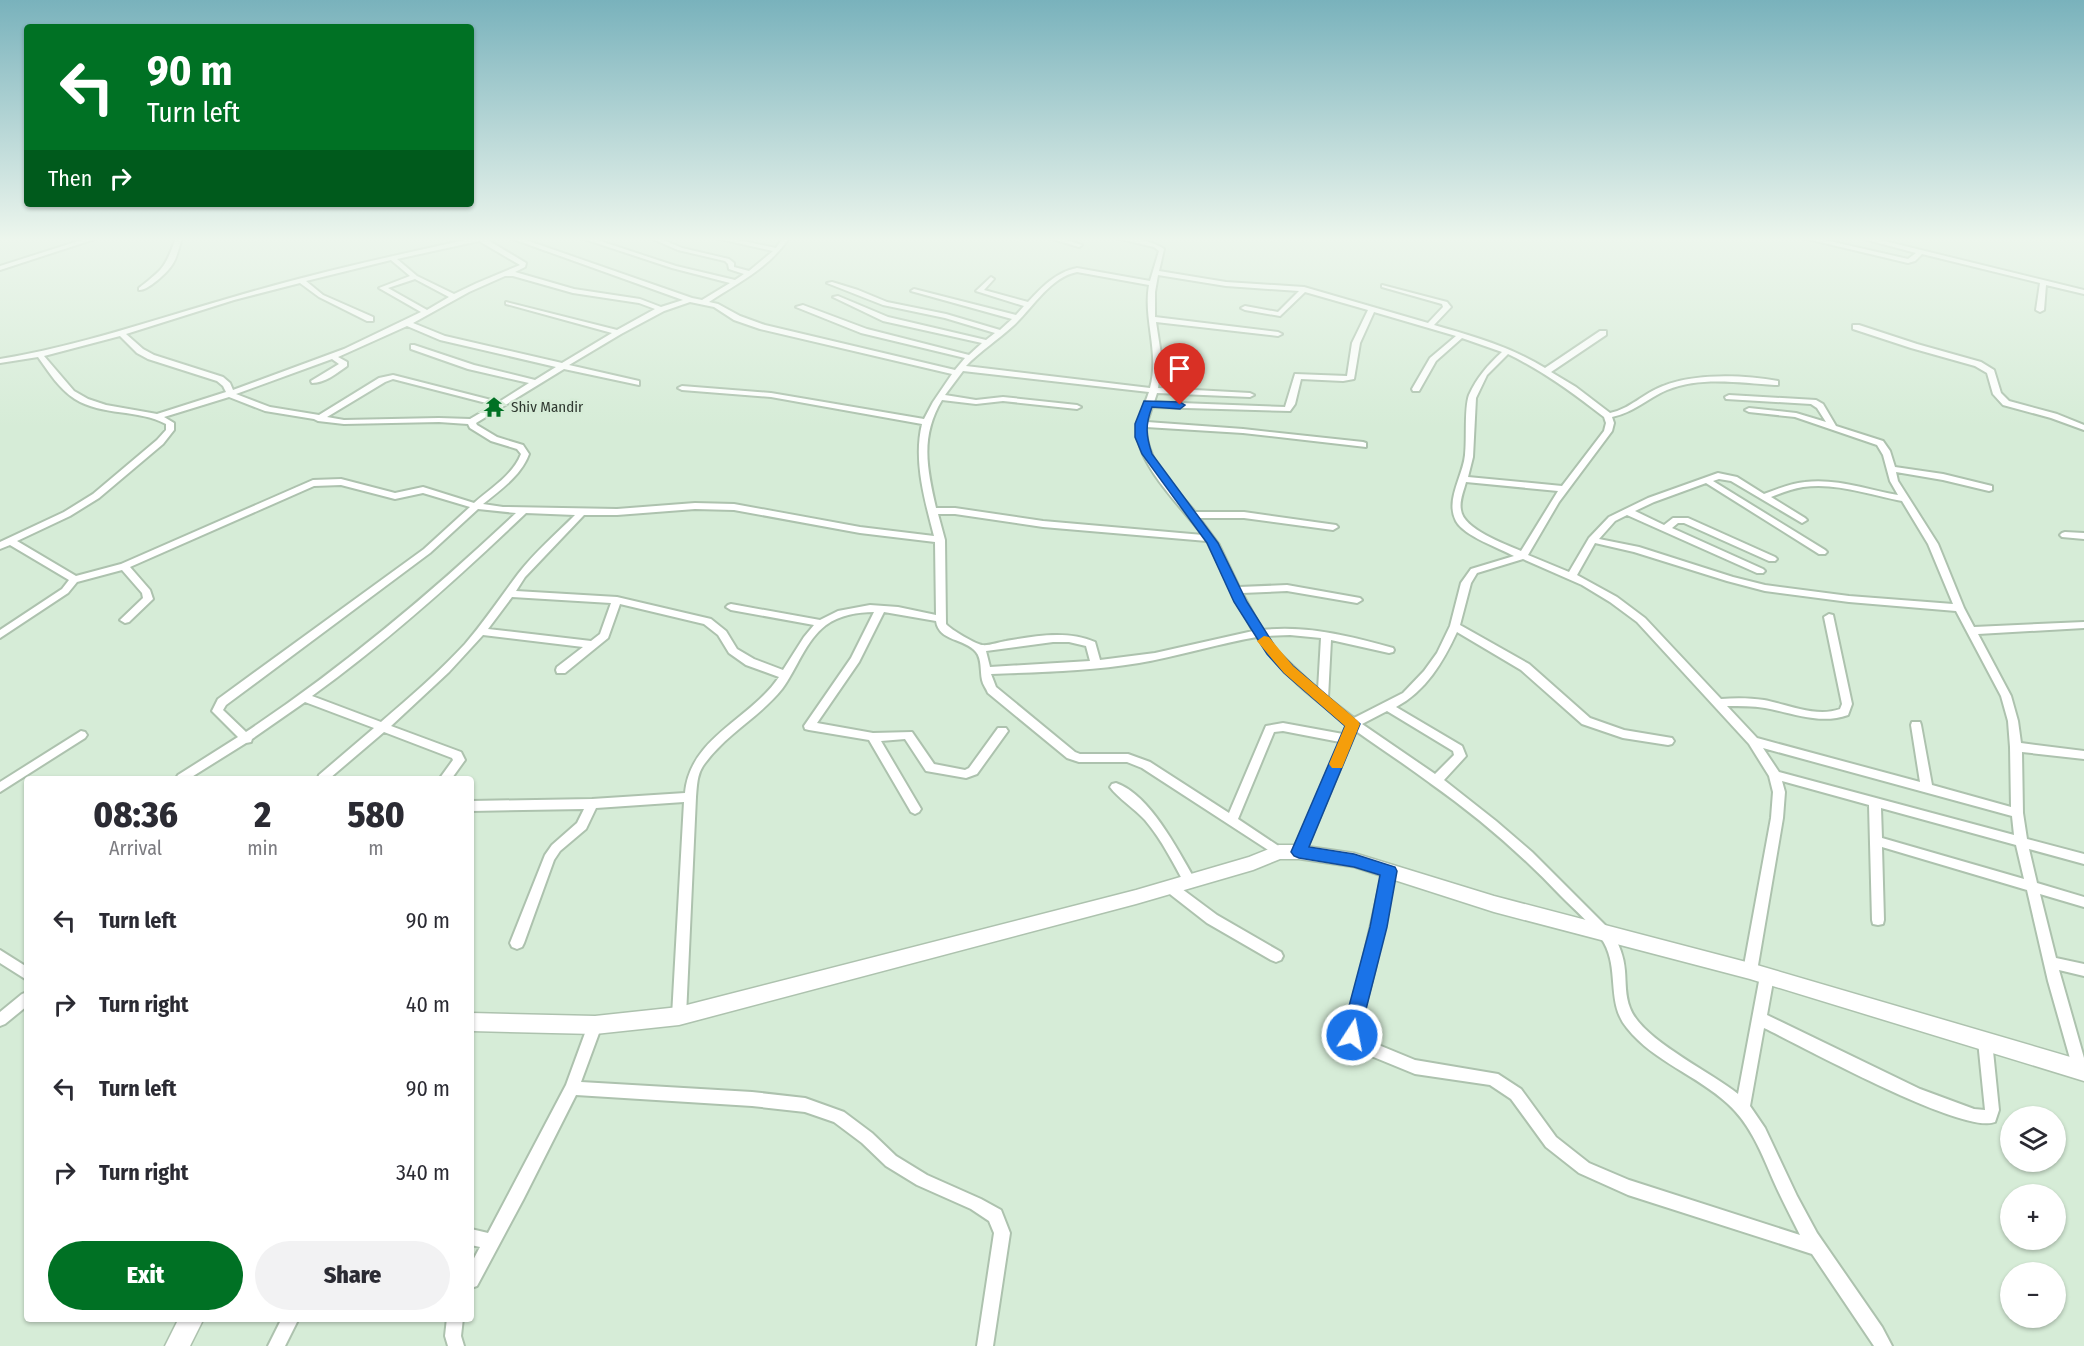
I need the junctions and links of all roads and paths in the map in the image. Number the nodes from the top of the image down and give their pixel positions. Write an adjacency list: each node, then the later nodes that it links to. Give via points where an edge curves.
1 (227, 301): 36 (street)
2 (331, 301): 29 (street)
3 (405, 301): 26 (street)
4 (448, 301): 26 (street)
5 (638, 301): 23 (street)
6 (687, 301): 23 (street)
7 (696, 301): 18 (street)
8 (845, 301): 39 (street, via 886,319)
9 (878, 301): 34 (street)
10 (951, 301): 27 (street)
11 (1016, 301): 20 (street)
12 (1033, 301): 20 (street)
13 (1150, 301): 28 (street)
14 (1294, 301): 22 (street, via 1283,313)
15 (1343, 301): 24 (street)
16 (1437, 301): 31 (street, via 1447,307)
17 (2041, 301): 25 (street)
18 (704, 302): 47 (street, via 758,326)
19 (507, 303): 33 (street)
20 (1029, 304): 27 (street)
21 (800, 307): 44 (street, via 864,331)
22 (1245, 308)
23 (661, 309): 33 (street)
24 (1372, 309): 31 (street); 60 (street, via 1356,343 1351,377 1298,376 1287,409)
25 (2040, 310)
26 (426, 312): 30 (street)
27 (1017, 318): 34 (street)
28 (1152, 319): 37 (street); 55 (street, via 1158,364)
29 (370, 320)
30 (407, 323): 43 (street); 46 (street, via 443,338)
31 (1429, 326): 38 (street)
32 (1856, 327): 71 (street, via 1978,364 1991,372 1997,394 2006,403)
33 (618, 332): 46 (street)
34 (1000, 332): 39 (street)
35 (1603, 333): 48 (street)
36 (122, 334): 42 (street); 56 (street, via 151,357 220,380)
37 (1278, 334)
38 (1461, 335): 41 (street); 54 (street, via 1433,360)
39 (985, 342): 44 (street)
40 (414, 346): 50 (street, via 471,367)
41 (1507, 351): 48 (street); 74 (street, via 1484,374 1472,399 1469,457)
42 (40, 355): 45 (street); 64 (street, via 68,390 84,401)
43 (331, 356): 49 (street, via 344,364); 56 (street)
44 (969, 357): 47 (street)
45 (0, 361)
46 (564, 366): 50 (street); 51 (street)
47 (959, 371): 55 (street); 58 (street)
48 (1545, 372): 65 (street)
49 (315, 381)
50 (537, 383): 61 (street)
51 (636, 383)
52 (1775, 383): 65 (street, via 1684,382)
53 (682, 388): 68 (street, via 794,398)
54 (1416, 389)
55 (1154, 391): 57 (street); 60 (street)
56 (231, 395): 64 (street); 66 (street, via 268,409)
57 (1250, 395)
58 (940, 397): 62 (street); 68 (street)
59 (1729, 397): 70 (street, via 1813,402 1820,406)
60 (1148, 404): 69 (street)
61 (502, 405): 66 (street, via 393,377); 67 (street)
62 (1077, 407)
63 (1749, 410): 70 (street, via 1796,415)
64 (159, 416): 94 (street, via 170,423 170,430 120,478 67,514)
65 (1608, 416): 77 (street, via 1608,430)
66 (318, 419): 67 (street)
67 (472, 422): 80 (street, via 494,439 520,447 525,454 516,470)
68 (927, 422): 82 (street, via 924,457)
69 (1141, 424): 72 (street, via 1243,430); 85 (street, via 1147,454)
70 (1832, 426): 73 (street, via 1880,443 1888,453)
71 (2084, 428)
72 (1363, 445)
73 (1890, 469): 76 (street); 79 (street)
74 (1463, 479): 77 (street); 97 (street, via 1456,510 1461,522)
75 (1708, 481): 78 (street, via 1728,477); 83 (street); 96 (street)
76 (1989, 488)
77 (1563, 489): 97 (street)
78 (1763, 497): 79 (street, via 1810,484); 86 (street)
79 (1905, 499): 108 (street, via 1933,544)
80 (476, 506): 81 (street); 99 (street, via 423,490 395,496 341,482 313,483); 138 (street, via 427,551 222,702 217,711)
81 (524, 510): 84 (street); 128 (street)
82 (932, 511): 91 (street); 92 (street)
83 (1626, 511): 88 (street); 93 (street)
84 (582, 512): 92 (street, via 734,507); 104 (street)
85 (1192, 515): 87 (street, via 1244,515); 91 (street)
86 (1802, 520)
87 (1333, 527)
88 (1665, 529): 98 (street, via 1676,520 1685,520); 100 (street)
89 (2065, 535): 90 (street)
90 (2084, 536)
91 (1209, 538): 103 (street)
92 (940, 540): 111 (street)
93 (1592, 540): 101 (street); 108 (street, via 1636,549 1765,588)
94 (10, 541): 95 (street); 102 (street)
95 (0, 546)
96 (1822, 552)
97 (1523, 556): 101 (street); 115 (street, via 1474,571 1466,583)
98 (1772, 559)
99 (124, 566): 102 (street); 112 (street, via 147,592 148,599)
100 (1760, 571)
101 (1572, 575): 130 (street, via 1641,620)
102 (75, 580): 119 (street, via 66,591)
103 (1235, 590): 106 (street, via 1287,588); 118 (street)
104 (509, 594): 105 (street); 117 (street)
105 (616, 600): 121 (street, via 608,628); 127 (street, via 707,621 722,633 734,651 750,662)
106 (1357, 600)
107 (732, 607): 113 (street)
108 (1959, 608): 116 (street)
109 (881, 609): 111 (street); 113 (street, via 846,611); 137 (street, via 855,659 809,726)
110 (1829, 616): 130 (street, via 1847,704 1844,712 1820,716 1760,704)
111 (940, 619): 122 (street, via 945,633)
112 (125, 621)
113 (820, 623): 127 (street)
114 (2084, 625): 116 (street)
115 (1455, 626): 131 (street, via 1428,674 1407,696); 140 (street, via 1525,667 1586,721 1623,734)
116 (1971, 631): 142 (street, via 2006,696)
117 (482, 632): 121 (street); 134 (street)
118 (1259, 633): 120 (street); 124 (street, via 1161,655); 129 (street, via 1288,669)
119 (0, 635)
120 (1326, 635): 123 (street); 129 (street)
121 (594, 645): 125 (street)
122 (980, 649): 124 (street, via 1025,640 1078,640 1090,644); 126 (street)
123 (1389, 650)
124 (1096, 664): 126 (street)
125 (561, 670)
126 (985, 671): 158 (street, via 992,690 1071,755 1137,761)
127 (785, 675): 152 (street, via 762,705 709,749 691,779)
128 (306, 698): 134 (street); 138 (street)
129 (1323, 699): 132 (street)
130 (1719, 703): 141 (street)
131 (1388, 707): 132 (street); 148 (street, via 1458,748 1460,756)
132 (1353, 724): 139 (street); 148 (street)
133 (1916, 725): 149 (street)
134 (382, 728): 146 (street); 147 (street, via 457,755 459,760)
135 (1002, 731): 137 (street, via 973,771 966,774 930,768 909,735)
136 (81, 735): 151 (street)
137 (873, 737): 156 (street)
138 (247, 739): 145 (street)
139 (1347, 739): 158 (street, via 1283,727 1270,729); 162 (street)
140 (1668, 741)
141 (1753, 741): 144 (street); 149 (street)
142 (2016, 747): 143 (street); 157 (street)
143 (2084, 755)
144 (1775, 775): 154 (street); 177 (street, via 1779,792 1777,818)
145 (185, 776)
146 (325, 776)
147 (448, 776)
148 (1436, 781): 170 (street, via 1512,843)
149 (1926, 786): 157 (street)
150 (1116, 787): 165 (street, via 1150,815)
151 (0, 788)
152 (690, 797): 153 (street); 179 (street)
153 (592, 804): 155 (street); 171 (street, via 582,826 549,858)
154 (1875, 804): 159 (street); 160 (street)
155 (474, 806)
156 (915, 809)
157 (2017, 813): 160 (street)
158 (1232, 820): 161 (street)
159 (1877, 841): 166 (street); 169 (street)
160 (2021, 841): 163 (street); 166 (street)
161 (1279, 852): 162 (main road); 165 (main road)
162 (1299, 852): 164 (main road, via 1354,860)
163 (2084, 859)
164 (1389, 871): 170 (main road); 190 (street, via 1353,1025 1352,1035 1359,1044 1415,1067 1493,1079 1516,1094 1551,1142 1584,1168 1649,1194)
165 (1190, 882): 167 (main road)
166 (2031, 886): 168 (street); 174 (street)
167 (1170, 887): 173 (street, via 1212,919); 179 (main road)
168 (2084, 902)
169 (1878, 920)
170 (1607, 935): 177 (main road); 187 (street, via 1620,967 1622,1012 1632,1026)
171 (518, 943)
172 (0, 956): 176 (street)
173 (1276, 956)
174 (2050, 963): 175 (street); 185 (street)
175 (2084, 970)
176 (24, 972)
177 (1758, 974): 180 (street); 184 (main road)
178 (24, 1000): 181 (street)
179 (679, 1016): 183 (main road)
180 (1760, 1018): 184 (street, via 1882,1079 1984,1119 1990,1117 1992,1110); 187 (street)
181 (0, 1020)
182 (474, 1022): 183 (main road)
183 (595, 1025): 186 (street)
184 (1985, 1041): 185 (main road)
185 (2082, 1070)
186 (572, 1088): 189 (street); 198 (street, via 752,1099 805,1105 839,1117 891,1161 995,1216 1002,1233)
187 (1743, 1107): 190 (street, via 1761,1132)
188 (474, 1238): 189 (street)
189 (493, 1242): 191 (street)
190 (1817, 1248): 199 (street)
191 (474, 1275)
192 (190, 1322): 195 (main road)
193 (289, 1322): 196 (street)
194 (455, 1322): 197 (street)
195 (177, 1346)
196 (276, 1346)
197 (456, 1346)
198 (985, 1346)
199 (1884, 1346)

